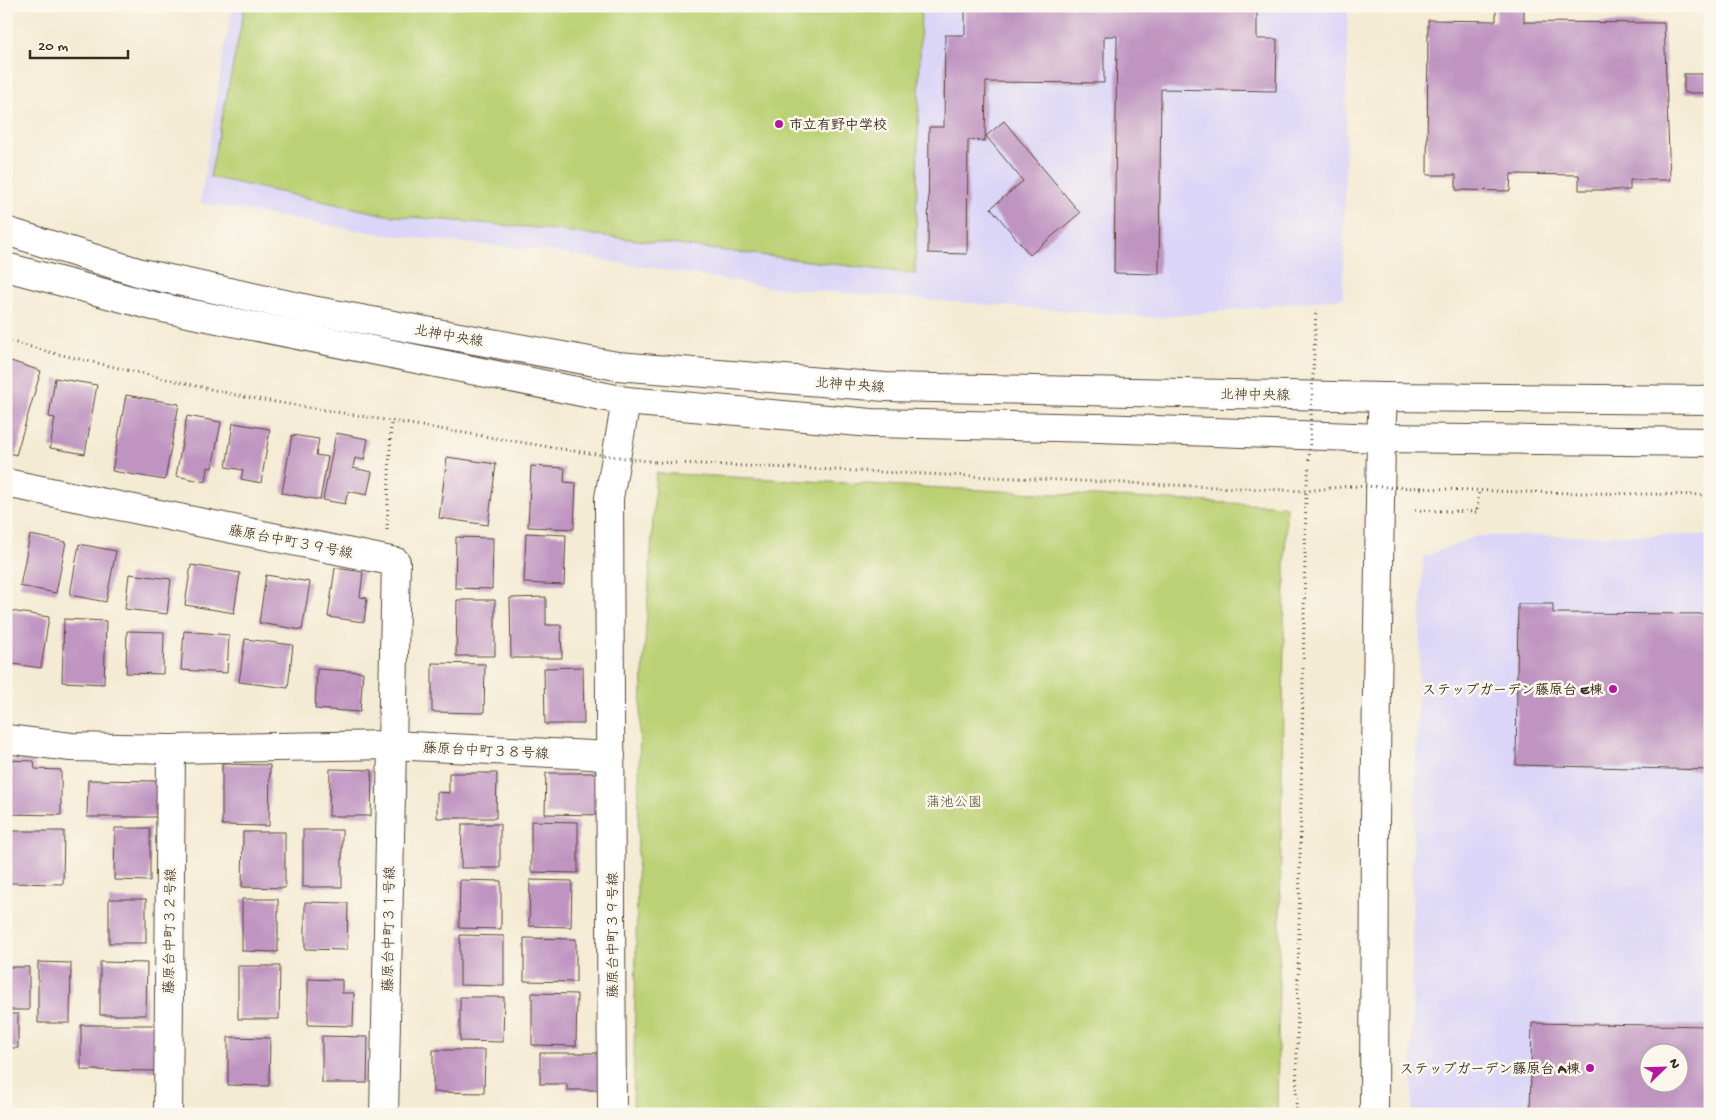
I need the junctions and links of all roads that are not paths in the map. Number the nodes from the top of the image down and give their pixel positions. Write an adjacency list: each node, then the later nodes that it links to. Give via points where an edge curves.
1 (6, 231): 3 (street, 北神中央線, via 151,275 312,310 617,366 885,387)
2 (6, 267): 5 (street, via 153,306)
3 (1383, 397): 4 (street, 北神中央線); 6 (street)
4 (1710, 400)
5 (626, 401): 6 (street, via 871,423); 12 (street, via 609,498)
6 (1381, 438): 7 (street); 16 (street)
7 (1710, 442)
8 (6, 484): 10 (street, 藤原台中町３９号線, via 396,562)
9 (6, 739): 11 (street, 藤原台中町３８号線, via 71,747)
10 (391, 745): 11 (street, 藤原台中町３８号線); 12 (street, 藤原台中町３８号線); 14 (street, 藤原台中町３１号線)
11 (171, 749): 13 (street, 藤原台中町３２号線)
12 (611, 756): 15 (street, 藤原台中町３９号線)
13 (168, 1114)
14 (384, 1114)
15 (612, 1114)
16 (1374, 1114)

